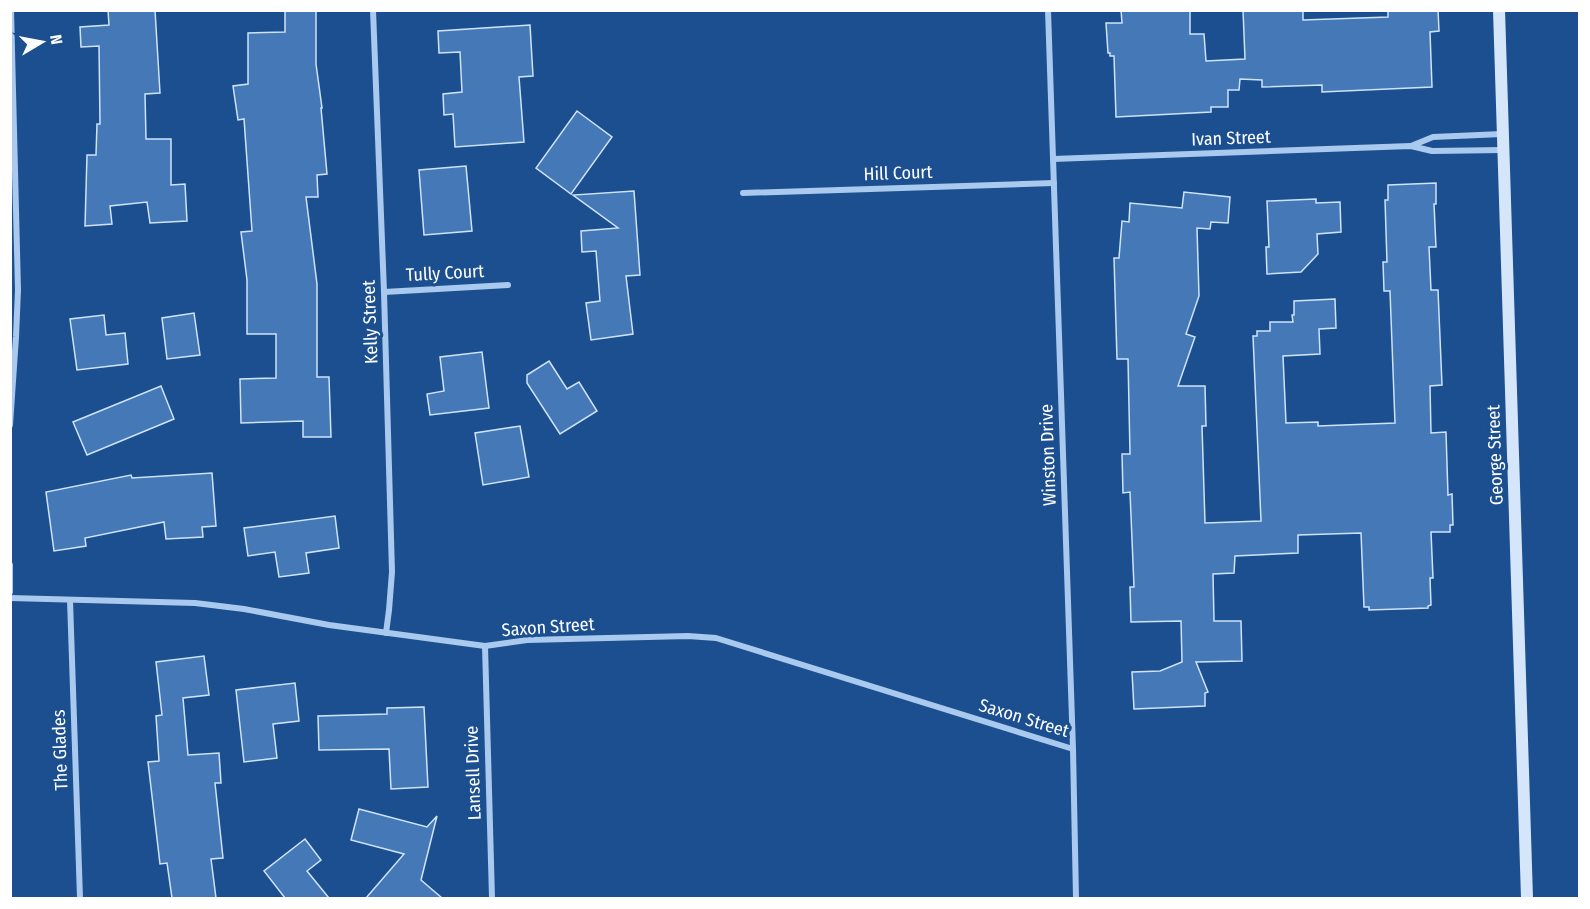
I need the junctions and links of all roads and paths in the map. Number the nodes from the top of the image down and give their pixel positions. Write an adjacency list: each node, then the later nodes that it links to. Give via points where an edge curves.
1 (11, 10): 13 (street, via 18,290)
2 (373, 10): 12 (street, Kelly Street)
3 (1048, 10): 8 (street, Winston Drive)
4 (1498, 10): 5 (main road, George Street)
5 (1502, 134): 6 (street, Ivan Street, via 1433,137); 7 (main road, George Street)
6 (1411, 146): 7 (street, Ivan Street, via 1432,151); 8 (street, Ivan Street)
7 (1503, 150): 24 (main road, George Street)
8 (1053, 159): 9 (street, Winston Drive)
9 (1054, 183): 10 (street, Hill Court); 20 (street, Winston Drive)
10 (743, 193)
11 (508, 285): 12 (street, Tully Court)
12 (384, 292): 18 (street, Kelly Street, via 392,572)
13 (10, 425)
14 (10, 565): 15 (street)
15 (10, 592)
16 (10, 598): 17 (street, Saxon Street)
17 (70, 600): 18 (street, Saxon Street, via 195,603); 21 (street, The Glades)
18 (386, 633): 19 (street, Saxon Street)
19 (485, 646): 20 (street, Saxon Street, via 526,640 716,638); 22 (street, Lansell Drive)
20 (1073, 749): 23 (street, Winston Drive)
21 (80, 898)
22 (492, 898)
23 (1076, 898)
24 (1527, 898)

